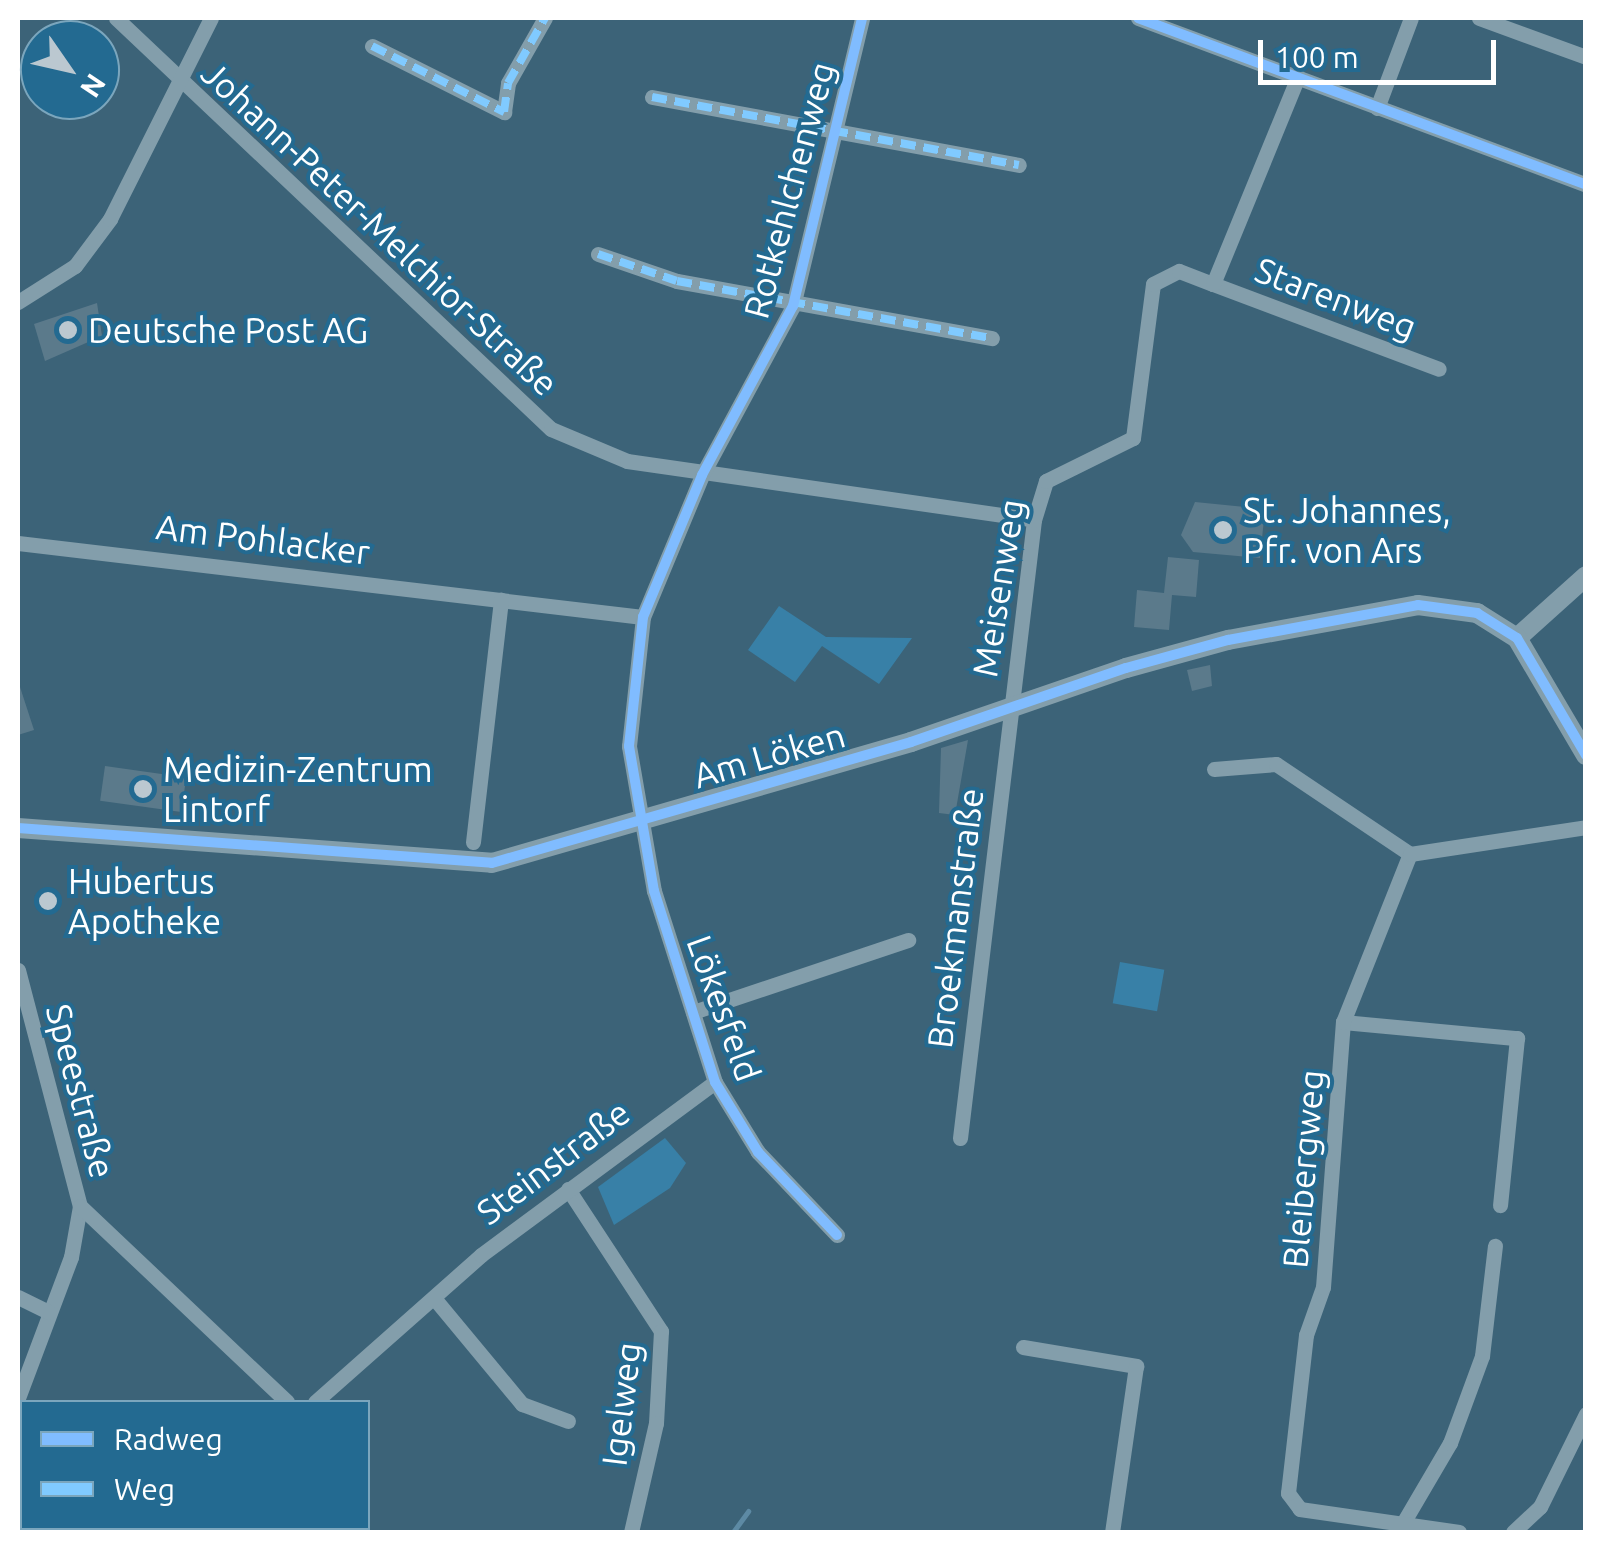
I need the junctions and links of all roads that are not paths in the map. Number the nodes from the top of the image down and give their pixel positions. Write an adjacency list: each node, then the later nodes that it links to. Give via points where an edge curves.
1 (116, 18): 11 (street, Johann-Peter-Melchior-Straße)
2 (212, 18): 11 (street)
3 (545, 18): 8 (street, via 508,83 504,112)
4 (862, 18): 14 (street, Rotkehlchenweg)
5 (1138, 18): 10 (street)
6 (1411, 18): 13 (street)
7 (1479, 18): 9 (street)
8 (372, 46)
9 (1586, 57)
10 (1298, 77): 13 (street); 18 (street)
11 (180, 80): 19 (street, via 88,251 50,288); 23 (street, Johann-Peter-Melchior-Straße, via 551,429 627,461)
12 (652, 97): 14 (street)
13 (1377, 108): 16 (street)
14 (837, 135): 15 (street); 20 (street, Rotkehlchenweg)
15 (1019, 165)
16 (1586, 185)
17 (598, 254): 20 (street, via 653,276)
18 (1213, 284): 22 (street, Starenweg); 24 (street, Meisenweg, via 1180,271 1152,284 1133,438 1046,481)
19 (18, 302)
20 (792, 306): 21 (street); 23 (street, Rotkehlchenweg)
21 (992, 338)
22 (1438, 369)
23 (702, 475): 24 (street, Johann-Peter-Melchior-Straße); 28 (street, Rotkehlchenweg)
24 (1034, 520): 30 (street, Meisenweg)
25 (18, 543): 27 (street, Am Pohlacker)
26 (1586, 576): 29 (street)
27 (501, 600): 28 (street, Am Pohlacker); 36 (street)
28 (642, 617): 33 (street, Rotkehlchenweg, via 629,746)
29 (1517, 638): 30 (street, Am Löken, via 1477,613 1413,606 1228,640); 31 (street)
30 (1010, 706): 33 (street, Am Löken); 43 (street, Broekmanstraße)
31 (1586, 755)
32 (1214, 769): 37 (street, via 1276,764)
33 (641, 823): 35 (street, Am Löken, via 472,866); 40 (street, Lökesfeld)
34 (1586, 827): 37 (street)
35 (18, 828)
36 (473, 842)
37 (1410, 854): 41 (street, Bleibergweg)
38 (908, 940): 40 (street)
39 (18, 970): 46 (street, Speestraße)
40 (693, 1012): 42 (street, Lökesfeld)
41 (1344, 1022): 45 (street, via 1517,1038); 58 (street, Bleibergweg, via 1324,1287 1306,1335 1288,1493 1300,1509)
42 (715, 1082): 44 (street, Steinstraße); 47 (street, Lökesfeld, via 758,1152)
43 (960, 1138)
44 (568, 1189): 50 (street, Steinstraße); 59 (street, Igelweg, via 661,1332 656,1423)
45 (1500, 1205)
46 (80, 1206): 51 (street, Speestraße); 54 (street)
47 (837, 1236)
48 (1495, 1246): 58 (street, via 1482,1356 1450,1442)
49 (18, 1296): 51 (street)
50 (434, 1298): 55 (street, Steinstraße); 57 (street, via 522,1404)
51 (49, 1312): 53 (street, Speestraße)
52 (1023, 1347): 60 (street, via 1136,1366)
53 (18, 1398)
54 (285, 1400)
55 (317, 1400)
56 (1586, 1414): 62 (street, via 1540,1508)
57 (568, 1421)
58 (1403, 1523): 61 (street, Bleibergweg)
59 (631, 1532)
60 (1112, 1532)
61 (1459, 1532)
62 (1512, 1532)

